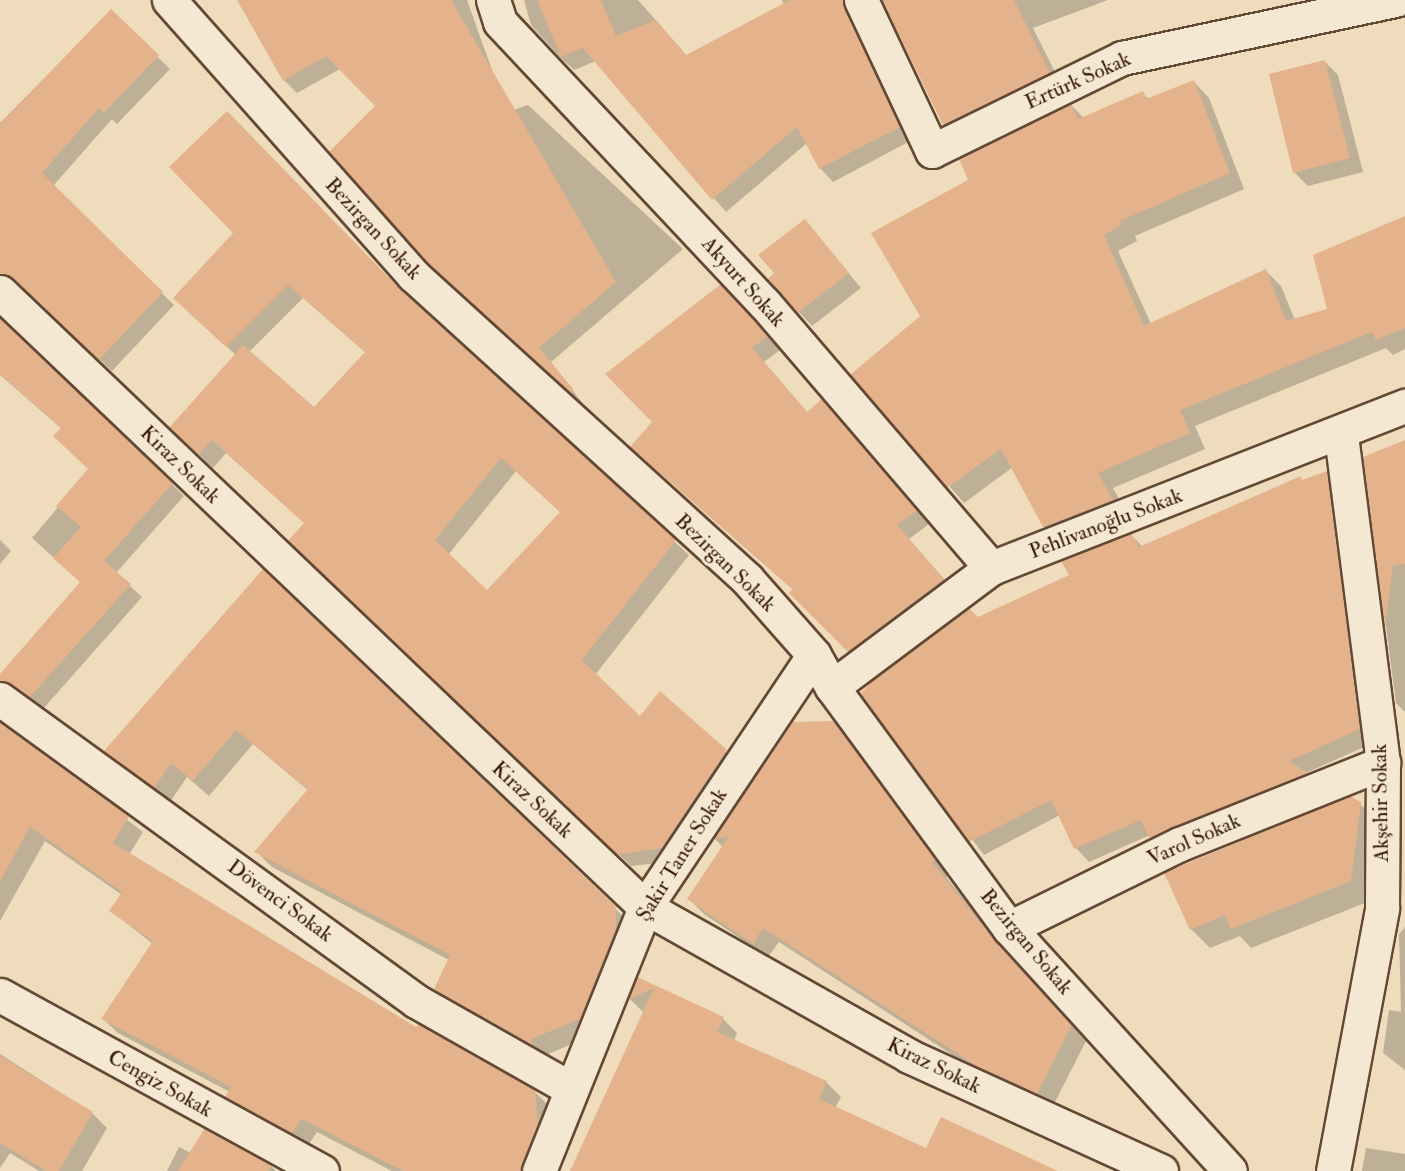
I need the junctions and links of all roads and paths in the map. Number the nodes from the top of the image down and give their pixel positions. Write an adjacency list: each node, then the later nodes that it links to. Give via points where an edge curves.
1 (169, 0): 9 (street, Bezirgan Sokak, via 413,275 747,579)
2 (493, 0): 8 (street, Akyurt Sokak, via 500,22 765,304)
3 (861, 0): 4 (street, Ertürk Sokak, via 932,152 1122,58)
4 (1396, 0)
5 (0, 292): 14 (street, Kiraz Sokak)
6 (1405, 406): 7 (street, Pehlivanoğlu Sokak)
7 (1341, 434): 8 (street, Pehlivanoğlu Sokak); 12 (street, Akşehir Sokak)
8 (991, 568): 10 (street, Pehlivanoğlu Sokak)
9 (814, 655): 10 (street, Bezirgan Sokak); 14 (street, Şakir Taner Sokak)
10 (832, 687): 15 (street, Bezirgan Sokak)
11 (0, 699): 17 (street, Dövenci Sokak, via 416,1001)
12 (1383, 763): 13 (street, Akşehir Sokak); 15 (street, Varol Sokak, via 1180,844)
13 (1394, 906): 22 (street, Akşehir Sokak)
14 (645, 907): 17 (street, Şakir Taner Sokak); 20 (street, Kiraz Sokak, via 909,1056)
15 (1010, 928): 21 (street, Bezirgan Sokak)
16 (0, 995): 18 (street, Cengiz Sokak)
17 (570, 1088): 19 (street, Şakir Taner Sokak)
18 (322, 1171)
19 (540, 1171)
20 (1161, 1171)
21 (1230, 1171)
22 (1333, 1171)

